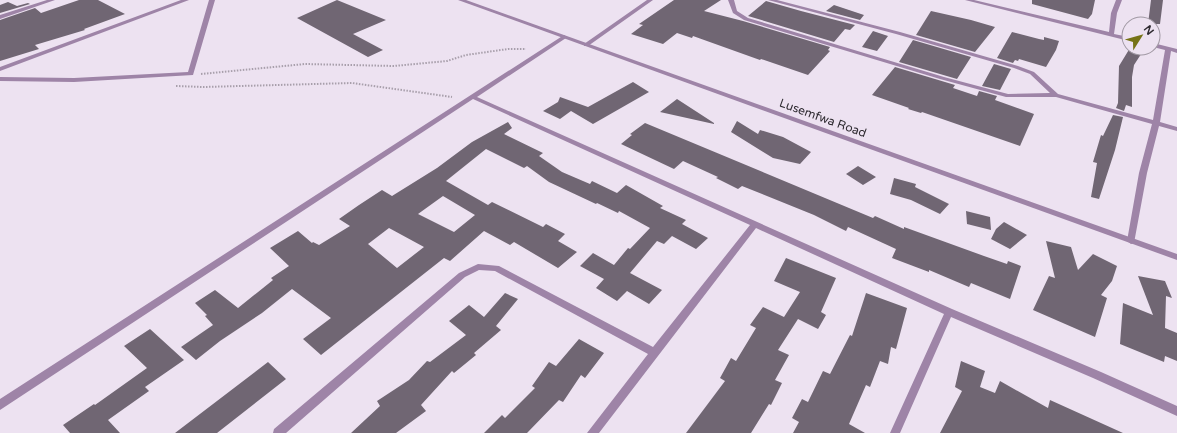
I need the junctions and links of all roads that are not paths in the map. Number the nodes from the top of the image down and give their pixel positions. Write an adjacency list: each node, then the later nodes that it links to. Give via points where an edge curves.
1 (52, 0): 10 (street)
2 (186, 0): 18 (street)
3 (212, 0): 19 (street, via 191,74 74,80)
4 (461, 0): 12 (street, Lusemfwa Road)
5 (650, 0): 14 (street)
6 (731, 0): 20 (street, via 734,12 746,19 942,78 1008,96)
7 (771, 0): 20 (street, via 1016,66 1032,73)
8 (968, 0): 11 (street)
9 (1119, 0): 11 (street)
10 (0, 17)
11 (1111, 35): 13 (street)
12 (564, 37): 14 (street, Lusemfwa Road); 21 (street)
13 (1121, 37)
14 (586, 45): 25 (street, Lusemfwa Road)
15 (1161, 47): 16 (street)
16 (1168, 49): 17 (street); 22 (street)
17 (1177, 51)
18 (0, 69)
19 (0, 79)
20 (1056, 95): 22 (street)
21 (473, 96): 24 (street); 29 (street)
22 (1156, 123): 23 (street); 25 (street, via 1143,173)
23 (1177, 129)
24 (755, 224): 27 (street); 28 (street)
25 (1131, 241): 26 (street, Lusemfwa Road)
26 (1177, 257)
27 (949, 312): 30 (street); 33 (street)
28 (654, 352): 31 (street, via 496,268 478,267 462,275); 32 (street)
29 (0, 405)
30 (1177, 411)
31 (278, 433)
32 (592, 433)
33 (895, 433)

